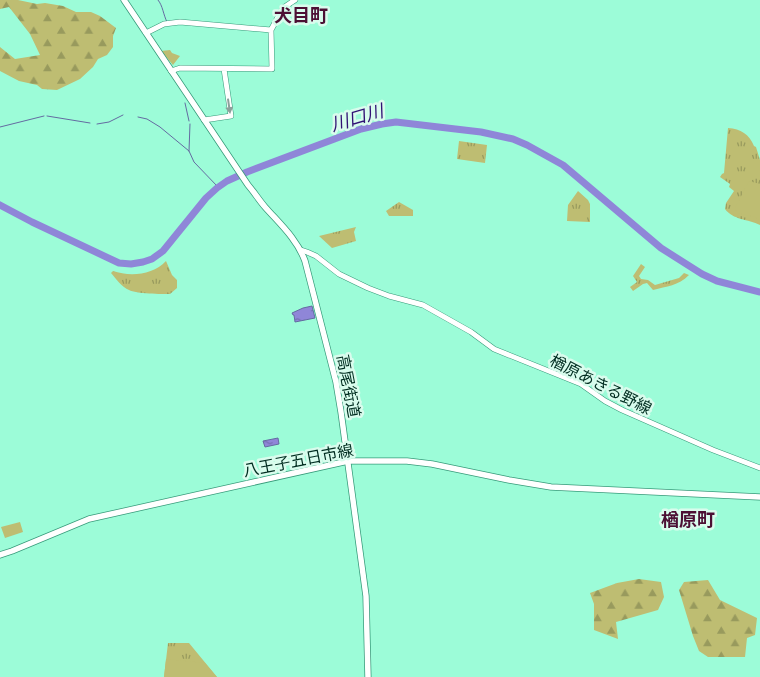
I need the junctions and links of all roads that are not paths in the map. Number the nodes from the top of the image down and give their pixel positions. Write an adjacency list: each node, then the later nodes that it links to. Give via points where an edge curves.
1 (124, 0): 4 (main road)
2 (295, 0): 3 (main road, via 283,8)
3 (271, 30): 4 (main road, via 180,22 164,24); 5 (main road, via 272,69)
4 (146, 33): 6 (main road)
5 (224, 69): 6 (main road, via 180,68); 7 (main road, one-way to 7, via 231,116)
6 (171, 71): 7 (main road)
7 (204, 120): 8 (main road, 高尾街道, via 246,181)
8 (301, 250): 9 (main road, 高尾街道, via 336,382); 10 (main road, 楢原あきる野線, via 368,288 423,305 494,349 581,384 622,410)
9 (348, 461): 11 (main road, 八王子五日市線, via 432,464 552,487); 12 (main road, 八王子五日市線, via 89,519); 13 (main road, 高尾街道, via 366,596)
10 (760, 468)
11 (760, 497)
12 (0, 554)
13 (368, 677)

